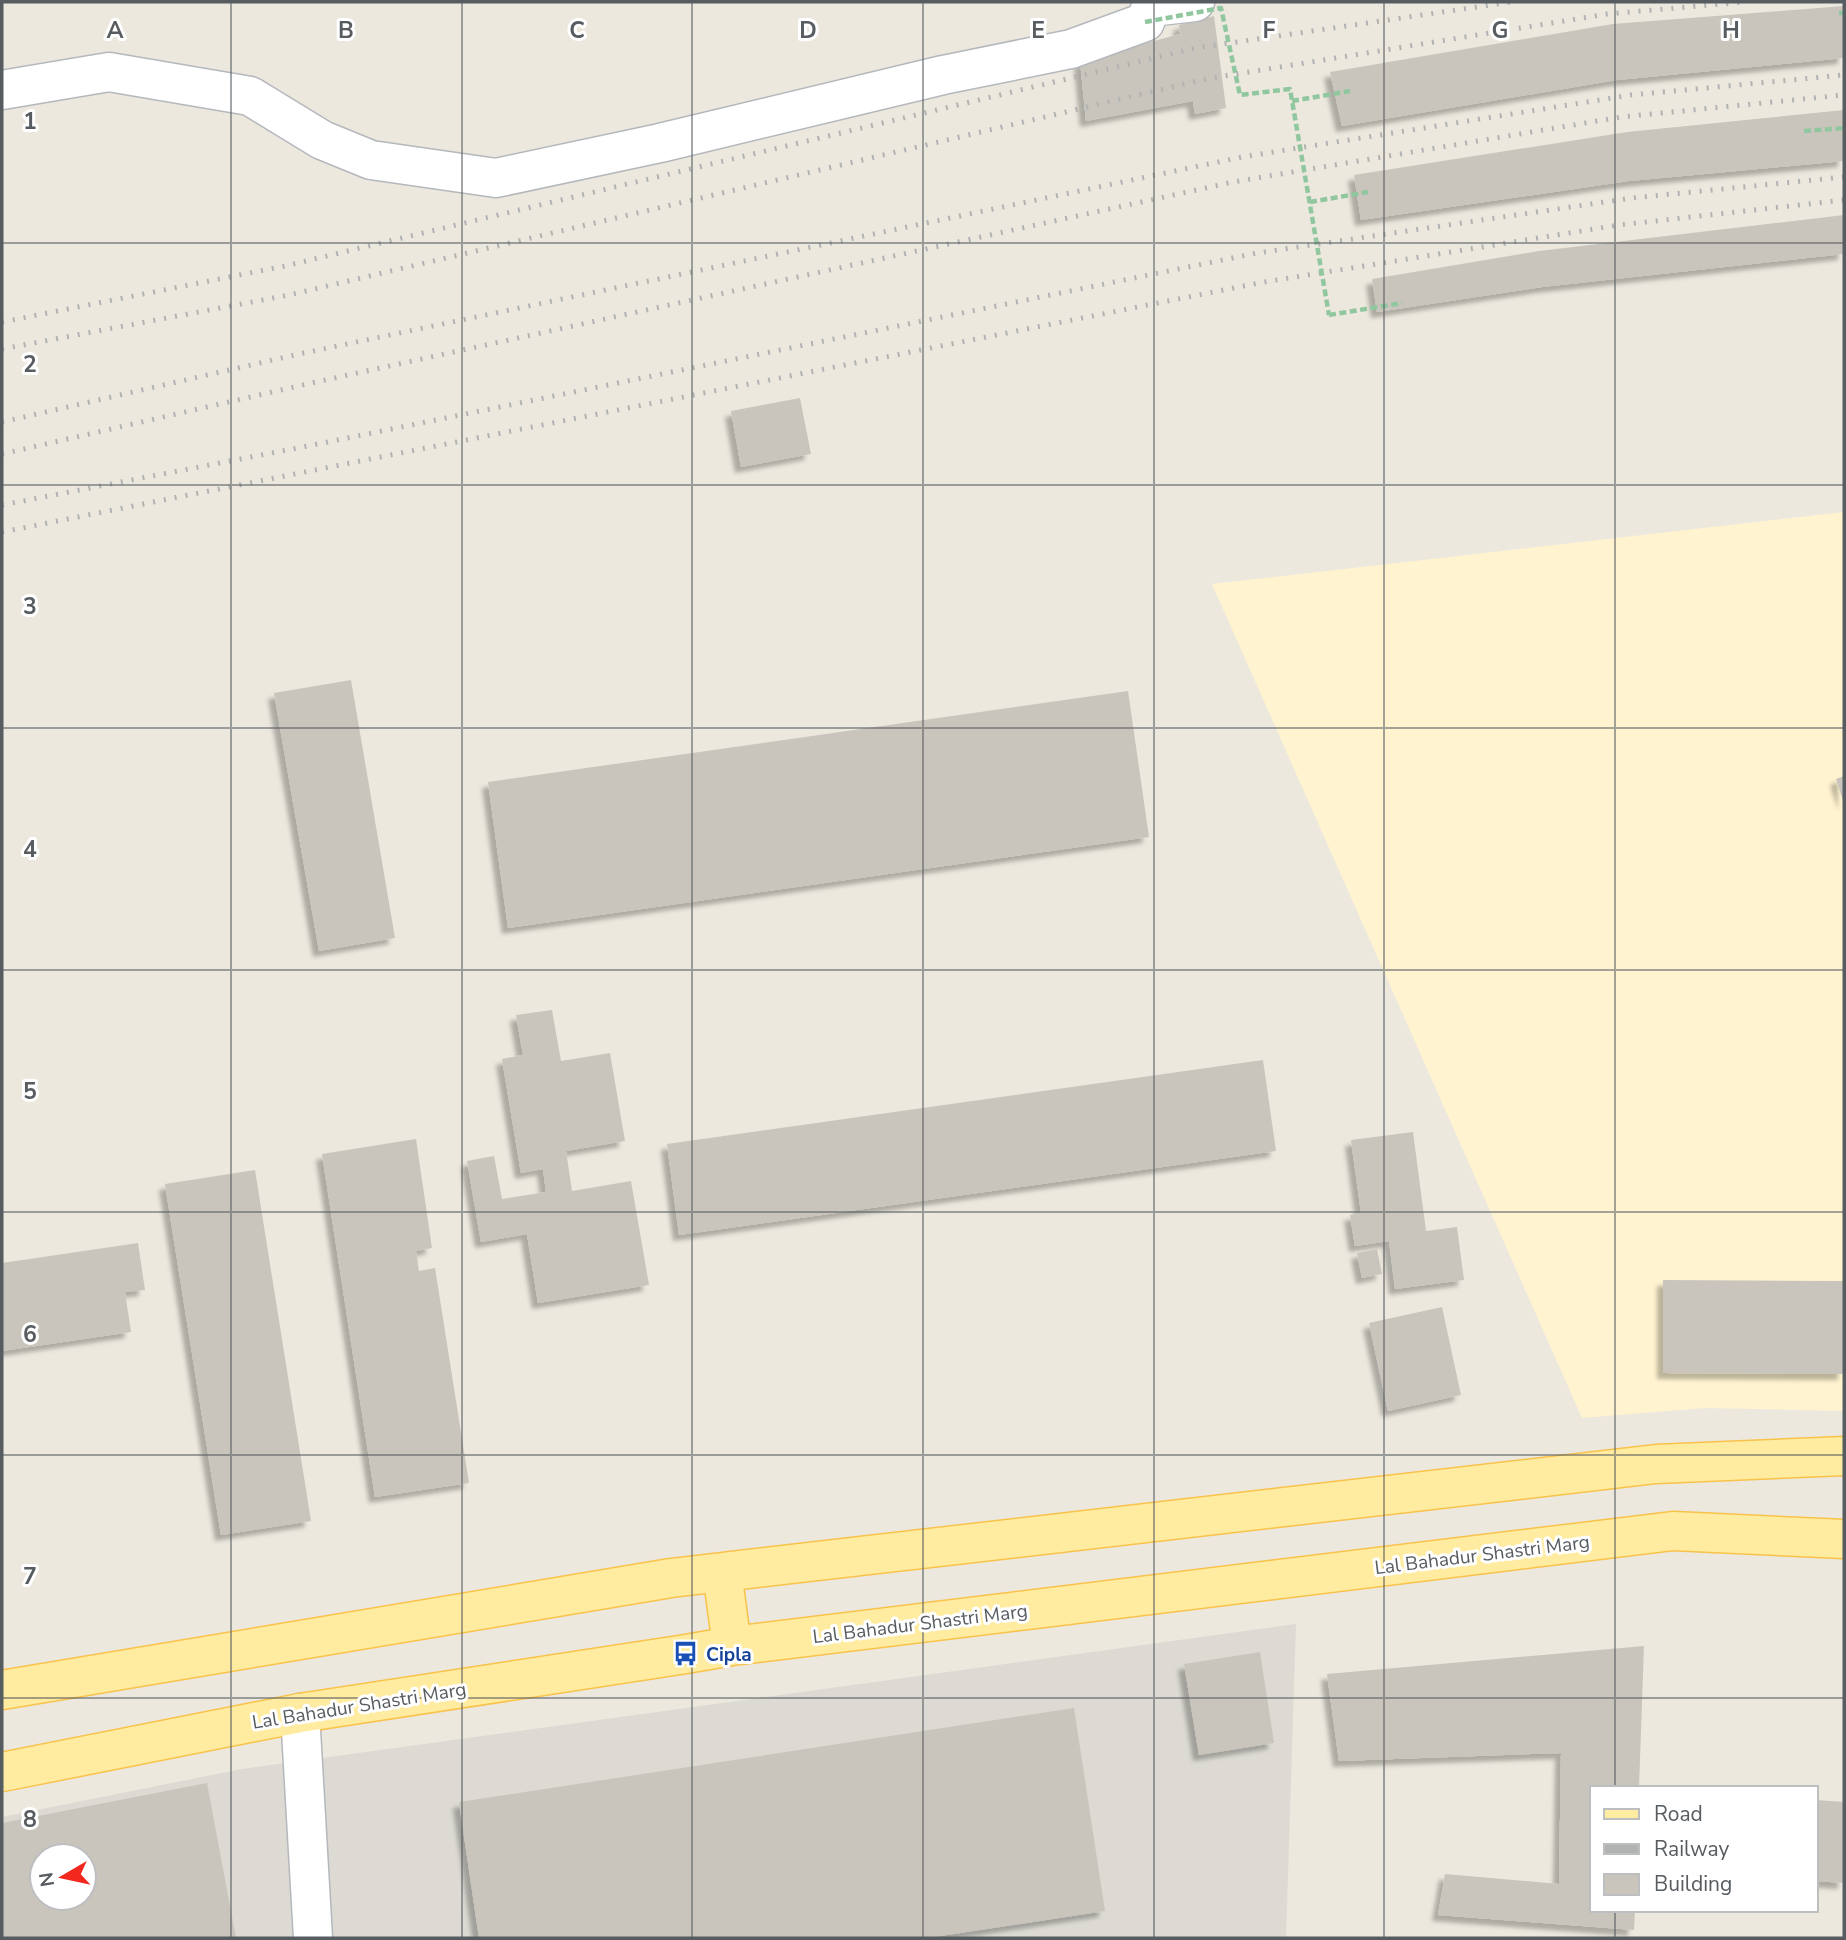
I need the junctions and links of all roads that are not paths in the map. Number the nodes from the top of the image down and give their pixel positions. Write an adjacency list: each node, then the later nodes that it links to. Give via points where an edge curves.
1 (1195, 2): 2 (street)
2 (1148, 10): 3 (street, via 1071,49 496,178 371,160 322,140 250,96 109,72)
3 (2, 90)
4 (1844, 1456): 6 (main road, via 1656,1464)
5 (1844, 1539): 7 (main road, Lal Bahadur Shastri Marg, via 1673,1531)
6 (722, 1572): 7 (main road); 8 (main road)
7 (732, 1646): 9 (main road, Lal Bahadur Shastri Marg)
8 (2, 1690)
9 (300, 1713): 10 (main road, Lal Bahadur Shastri Marg); 11 (street)
10 (2, 1772)
11 (313, 1938)

